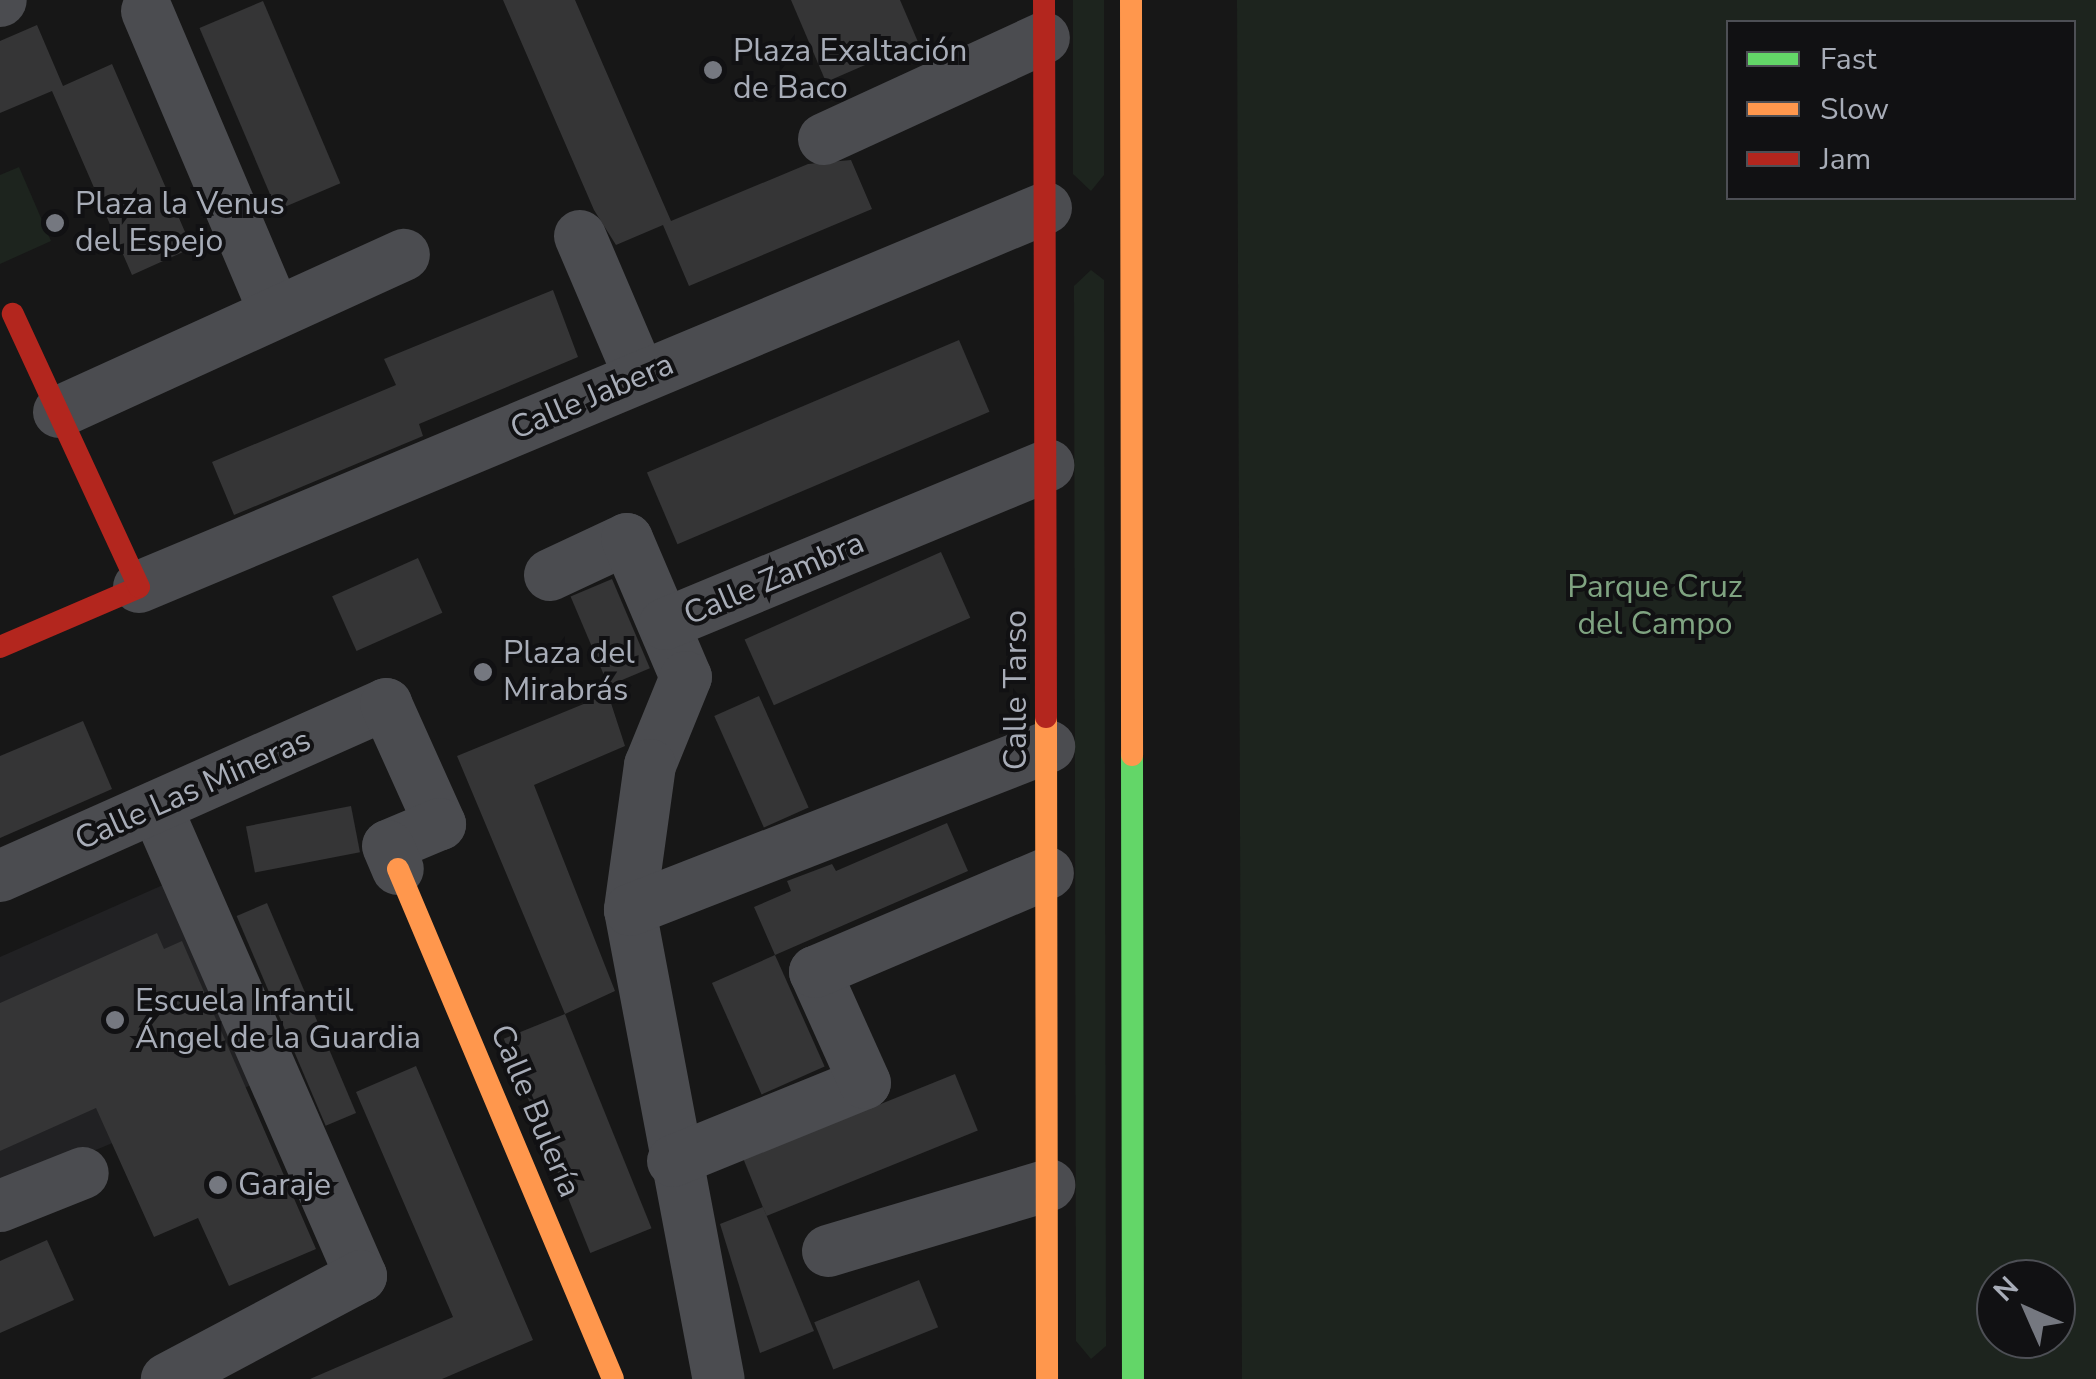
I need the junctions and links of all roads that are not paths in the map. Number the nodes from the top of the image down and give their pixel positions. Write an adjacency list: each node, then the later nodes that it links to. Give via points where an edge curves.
1 (1131, 0): 32 (street)
2 (147, 11): 8 (street)
3 (1044, 19): 4 (street); 5 (street, Calle Tarso)
4 (824, 140)
5 (1046, 208): 10 (street, Calle Jabera); 12 (street, Calle Tarso)
6 (580, 236): 10 (street)
7 (404, 254): 8 (street)
8 (275, 312): 11 (street)
9 (7, 317): 11 (street)
10 (640, 377): 14 (street, Calle Jabera)
11 (58, 412): 14 (street)
12 (1048, 464): 15 (street, Calle Zambra); 17 (street, Calle Tarso)
13 (550, 574): 15 (street, via 627,539)
14 (138, 586): 16 (street, Calle Jabera)
15 (665, 624): 22 (street, Calle Zambra, via 686,677 650,765)
16 (0, 647)
17 (1049, 746): 20 (street, Calle Tarso); 22 (street)
18 (156, 807): 19 (street, Calle Las Mineras, via 386,704 440,824 388,846); 21 (street, Calle Las Mineras); 28 (street, via 362,1276)
19 (398, 869): 29 (street, Calle Bulería)
20 (1048, 873): 23 (street, via 815,972 866,1084); 25 (street, Calle Tarso)
21 (0, 876)
22 (630, 910): 23 (street, Calle Zambra)
23 (673, 1161): 30 (street, Calle Zambra)
24 (83, 1173): 26 (street)
25 (1049, 1184): 27 (street); 31 (street, Calle Tarso)
26 (0, 1206)
27 (828, 1251)
28 (170, 1378)
29 (613, 1379)
30 (720, 1379)
31 (1047, 1379)
32 (1134, 1379)

